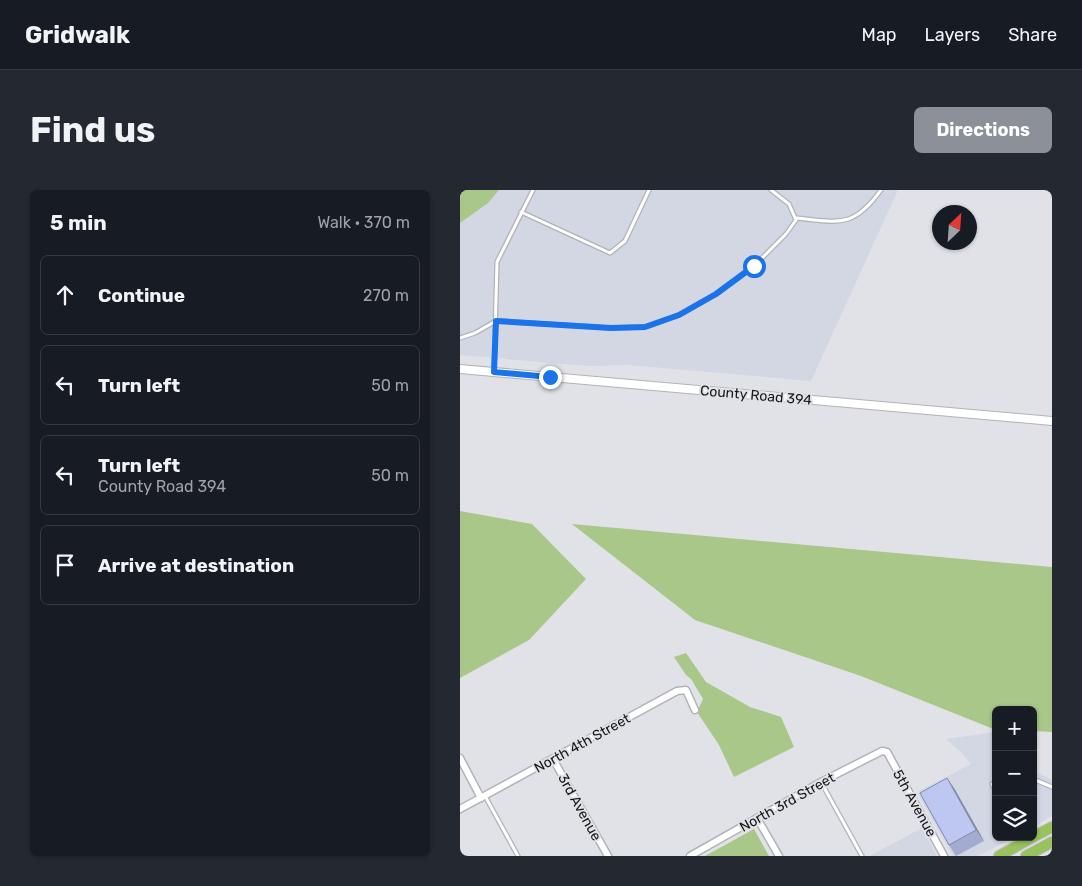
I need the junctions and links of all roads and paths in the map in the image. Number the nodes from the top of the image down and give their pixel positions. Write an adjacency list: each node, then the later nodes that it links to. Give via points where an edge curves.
1 (533, 190): 5 (lane)
2 (649, 190): 5 (lane, via 625,241 610,253)
3 (771, 190): 6 (lane, via 789,204)
4 (881, 190): 6 (lane, via 868,207 851,219 838,222)
5 (521, 212): 7 (lane, via 497,262)
6 (796, 218): 7 (lane, via 786,234 754,266 716,294 679,315 645,327)
7 (496, 321): 8 (lane); 10 (lane)
8 (460, 338)
9 (460, 369): 10 (street, County Road 394)
10 (494, 372): 11 (street, County Road 394)
11 (1052, 421)
12 (695, 710): 15 (street, North 4th Street, via 686,690 677,691)
13 (885, 751): 17 (street, North 3rd Street); 31 (street, 5th Avenue)
14 (460, 758): 19 (street)
15 (553, 759): 19 (street, North 4th Street); 27 (street, 3rd Avenue)
16 (1037, 780): 18 (lane)
17 (821, 782): 21 (street, North 3rd Street); 30 (lane)
18 (1052, 787)
19 (483, 797): 20 (street, North 4th Street); 26 (lane)
20 (460, 809)
21 (757, 818): 28 (street, North 3rd Street); 29 (street)
22 (1052, 827): 23 (highway)
23 (1037, 835)
24 (1021, 841): 32 (highway)
25 (1052, 842): 33 (highway)
26 (518, 856)
27 (608, 856)
28 (690, 856)
29 (778, 856)
30 (862, 856)
31 (944, 856)
32 (999, 856)
33 (1026, 856)

